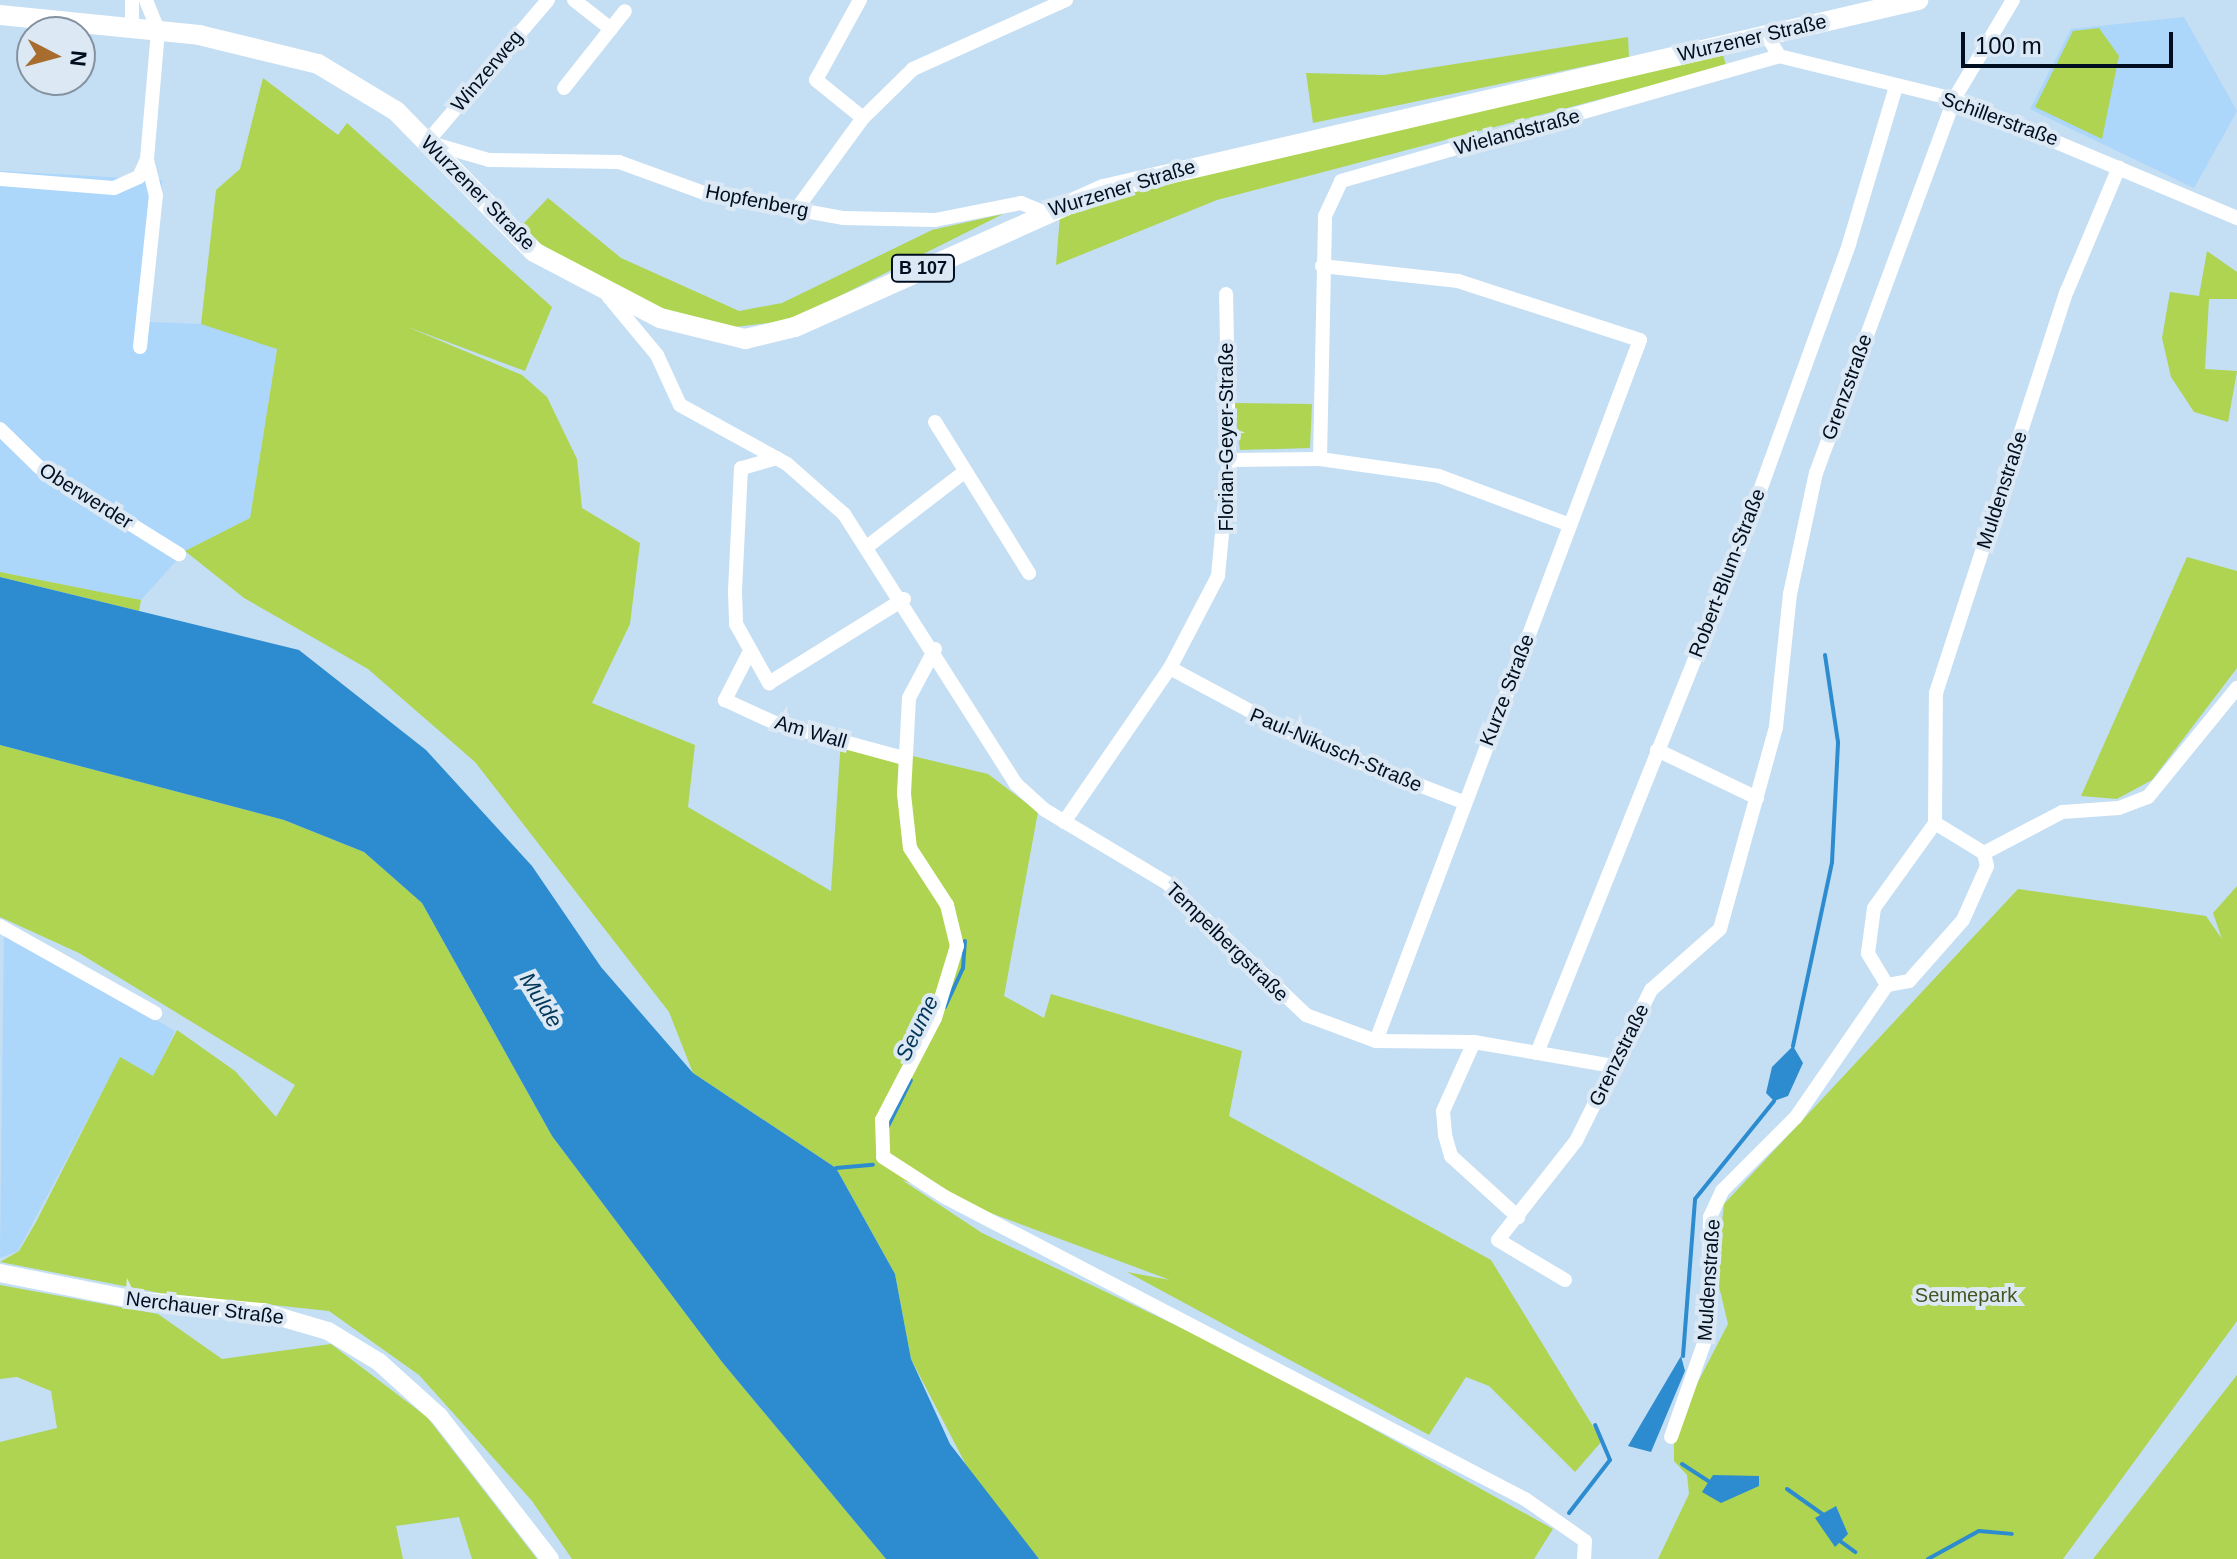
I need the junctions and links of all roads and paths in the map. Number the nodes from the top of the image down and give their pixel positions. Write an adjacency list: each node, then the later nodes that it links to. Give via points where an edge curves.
1 (132, 0): 11 (street)
2 (146, 0): 13 (street)
3 (548, 0): 20 (street, Winzerweg)
4 (574, 0): 12 (street)
5 (860, 0): 19 (street, via 816,80)
6 (1066, 0): 19 (street, via 930,58)
7 (1918, 0): 14 (main road, Wurzener Straße / B 107)
8 (2013, 0): 18 (street, Grenzstraße)
9 (625, 11): 12 (street)
10 (0, 15): 11 (main road, Wurzener Straße / B 107)
11 (132, 27): 13 (main road, Wurzener Straße / B 107)
12 (611, 29): 17 (street)
13 (158, 30): 20 (main road, Wurzener Straße / B 107, via 318,64 372,93); 21 (street)
14 (1766, 34): 15 (street); 25 (main road, Wurzener Straße / B 107, via 1178,169)
15 (1779, 56): 16 (street, Schillerstraße); 27 (street, Wielandstraße, via 1341,181 1330,195)
16 (1896, 86): 18 (street, Schillerstraße); 46 (street, Robert-Blum-Straße, via 1849,244)
17 (564, 88)
18 (1954, 99): 22 (street, Schillerstraße); 48 (street, Grenzstraße, via 1816,473 1790,594 1781,700)
19 (863, 118): 24 (street)
20 (427, 142): 24 (street, Hopfenberg, via 489,160 619,162 704,193); 29 (main road, Wurzener Straße / B 107, via 534,252)
21 (147, 159): 23 (street, via 139,177 114,188); 30 (street, via 156,196)
22 (2119, 167): 26 (street, Schillerstraße); 51 (street, Muldenstraße, via 2067,291 1936,693)
23 (0, 179)
24 (798, 207): 25 (street, Hopfenberg, via 869,221 935,220 1021,203)
25 (1043, 212): 29 (main road, Wurzener Straße / B 107, via 820,316 745,339 702,333)
26 (2237, 218)
27 (1322, 266): 34 (street, Wielandstraße); 37 (street, Kurze Straße, via 1458,281 1640,340)
28 (1226, 294): 35 (street, Florian-Geyer-Straße)
29 (608, 296): 33 (street, Tempelbergstraße, via 657,355 680,405)
30 (140, 347)
31 (935, 422): 36 (street)
32 (0, 429): 39 (street, Oberwerder, via 39,467)
33 (777, 458): 38 (street, Tempelbergstraße, via 817,486); 43 (street, Am Wall, via 744,465 740,473 736,624)
34 (1320, 459): 35 (street); 37 (street, via 1439,476)
35 (1229, 460): 44 (street, Florian-Geyer-Straße, via 1222,562)
36 (964, 472): 38 (street); 40 (street)
37 (1570, 525): 49 (street, Kurze Straße)
38 (868, 546): 41 (street, Tempelbergstraße)
39 (179, 554)
40 (1029, 573)
41 (904, 599): 42 (street, Tempelbergstraße); 43 (street, Am Wall, via 769,683)
42 (935, 649): 47 (street, via 909,698); 50 (street, Tempelbergstraße, via 1005,772)
43 (748, 655): 47 (street, Am Wall, via 725,700 775,723)
44 (1170, 668): 49 (street, Paul-Nikusch-Straße, via 1310,743); 50 (street, Florian-Geyer-Straße)
45 (2237, 688): 52 (street, via 2148,797 2119,808 2062,812)
46 (1657, 750): 48 (street); 58 (street, Robert-Blum-Straße)
47 (904, 758): 65 (street, via 910,848 947,905 957,946 935,1018 882,1120 883,1157 945,1197 1525,1499 1585,1541)
48 (1757, 798): 59 (street, Grenzstraße, via 1720,929 1651,990)
49 (1463, 802): 56 (street, Kurze Straße)
50 (1064, 822): 56 (street, Tempelbergstraße, via 1167,883 1306,1015)
51 (1935, 823): 52 (street); 54 (street, via 1871,918 1868,953)
52 (1984, 853): 54 (street, Muldenstraße, via 1987,866 1963,920 1909,981)
53 (0, 926): 55 (street)
54 (1887, 985): 63 (street, Muldenstraße, via 1796,1117 1722,1191 1710,1217 1708,1332)
55 (155, 1013)
56 (1376, 1041): 57 (street, Tempelbergstraße)
57 (1474, 1042): 58 (street, Tempelbergstraße); 60 (street, via 1443,1111 1445,1135 1451,1156)
58 (1537, 1053): 59 (street, Tempelbergstraße)
59 (1613, 1066): 60 (street, Grenzstraße, via 1576,1141)
60 (1518, 1217): 62 (street, Grenzstraße, via 1498,1240)
61 (0, 1273): 64 (main road, Nerchauer Straße, via 135,1300 263,1312 328,1331 379,1362 439,1416)
62 (1565, 1280)
63 (1671, 1437)
64 (550, 1559)
65 (1584, 1559)

